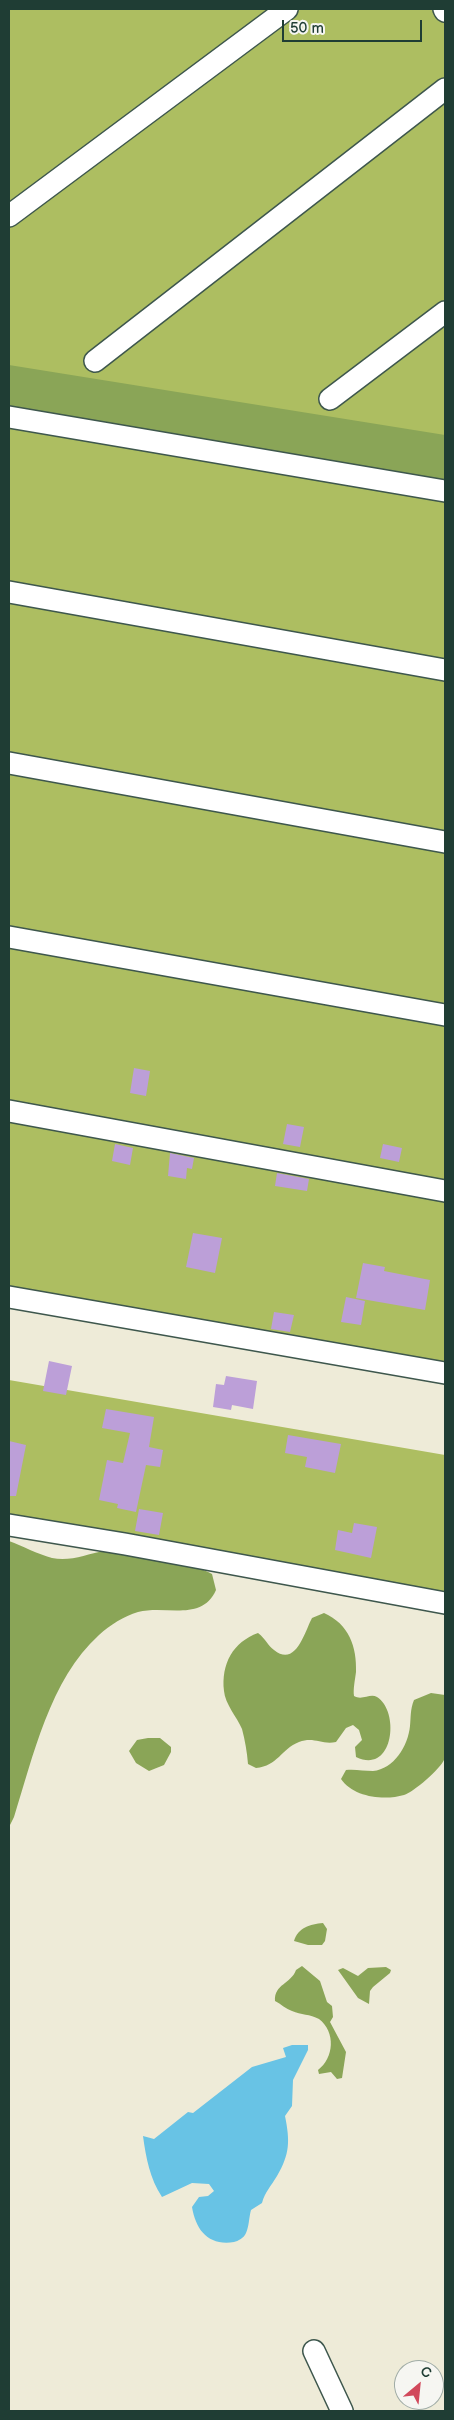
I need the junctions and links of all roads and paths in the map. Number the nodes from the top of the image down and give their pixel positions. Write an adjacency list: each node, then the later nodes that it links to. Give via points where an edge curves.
1 (287, 9): 3 (street)
2 (445, 89): 5 (street)
3 (9, 216)
4 (445, 312): 6 (street)
5 (95, 361)
6 (330, 399)
7 (9, 417): 8 (street)
8 (445, 491)
9 (9, 592): 10 (street)
10 (445, 670)
11 (9, 763): 12 (street)
12 (445, 842)
13 (9, 937): 14 (street)
14 (445, 1015)
15 (9, 1111): 16 (street)
16 (445, 1191)
17 (9, 1297): 18 (street)
18 (445, 1373)
19 (9, 1525): 20 (street)
20 (445, 1603)
21 (314, 2352): 22 (street)
22 (342, 2411)

